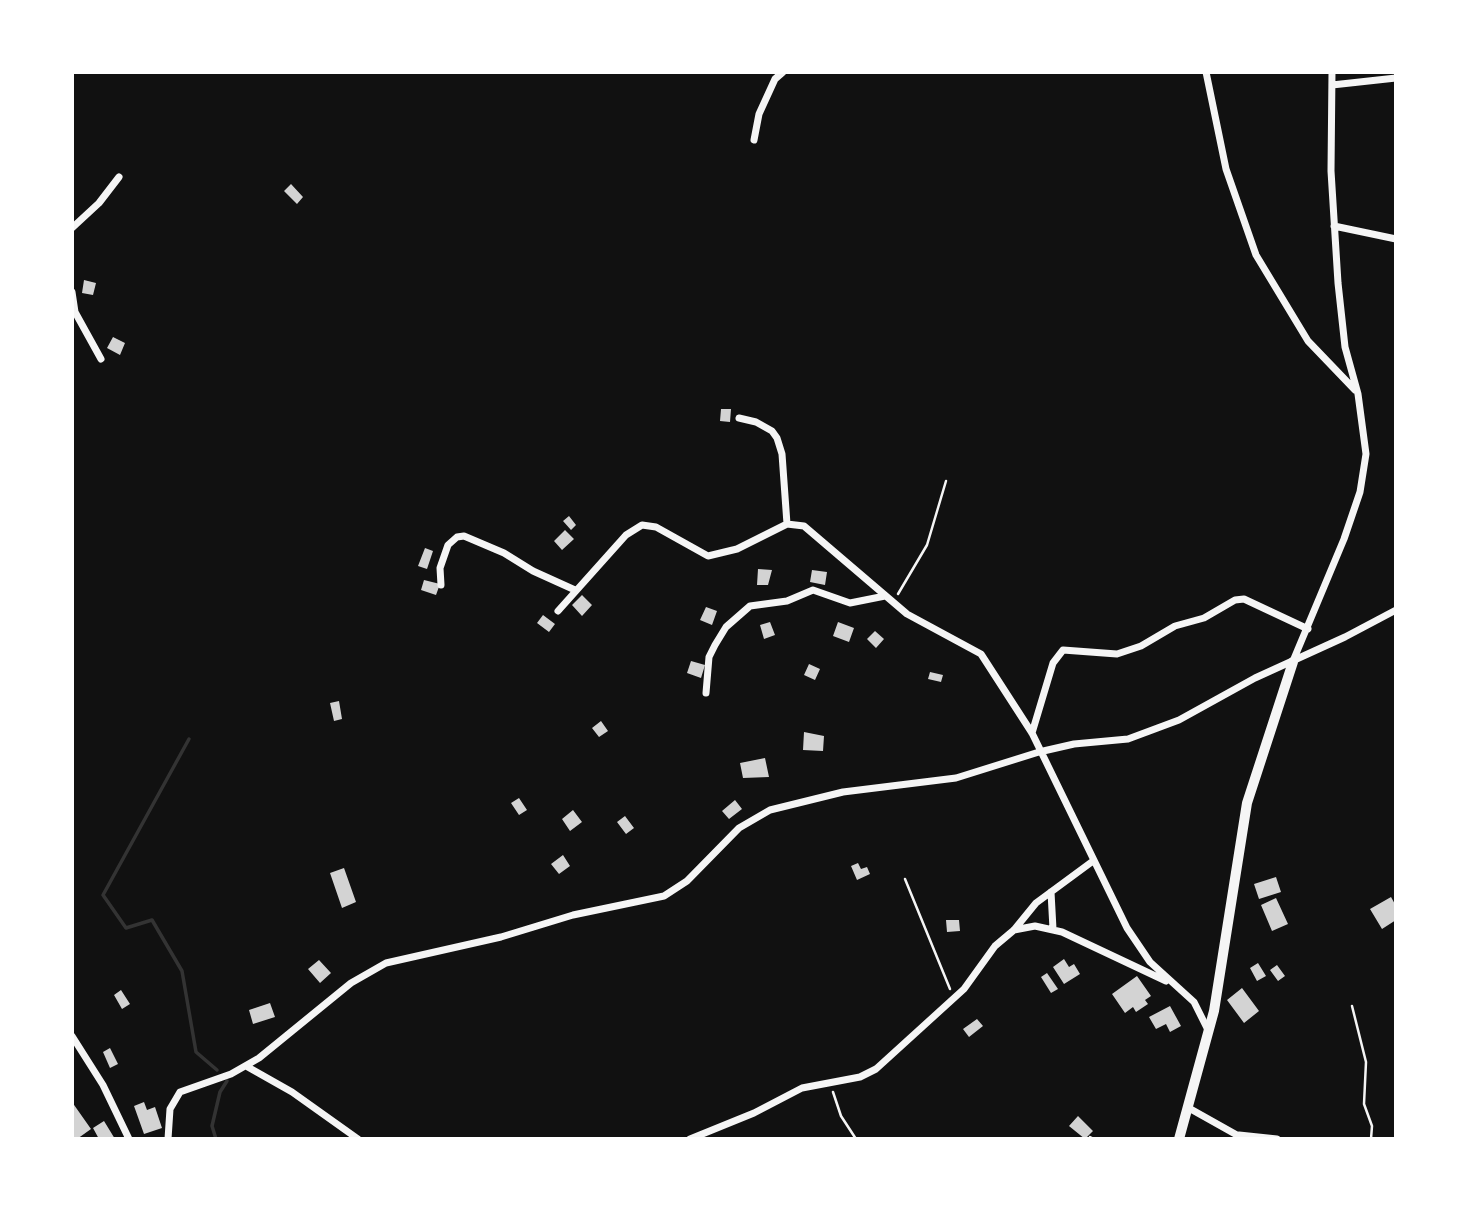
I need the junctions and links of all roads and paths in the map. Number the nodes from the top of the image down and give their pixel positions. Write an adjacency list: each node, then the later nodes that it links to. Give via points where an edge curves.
1 (783, 72): 6 (street, via 759,114)
2 (1206, 72): 13 (street, via 1226,169 1256,255 1308,341)
3 (1332, 72): 5 (street)
4 (1396, 78): 5 (street)
5 (1332, 85): 8 (street)
6 (754, 140)
7 (119, 177): 9 (street)
8 (1334, 226): 10 (street); 13 (street, via 1345,347)
9 (72, 228)
10 (1396, 239)
11 (72, 292): 12 (street, via 75,312)
12 (101, 359)
13 (1358, 394): 22 (street, via 1366,454 1360,492)
14 (740, 418): 16 (street, via 756,422 777,438)
15 (946, 481): 19 (path, via 927,545 912,576)
16 (787, 524): 18 (street, via 708,556 656,527 642,525 626,535); 19 (street, via 813,532)
17 (441, 585): 18 (street, via 440,568 448,545 464,536)
18 (575, 590): 21 (street)
19 (889, 599): 24 (street, via 850,603 813,590 787,601 750,606 726,627 715,645 709,657); 25 (street, via 981,654)
20 (1396, 610): 23 (street)
21 (558, 611)
22 (1308, 629): 23 (street); 25 (street, via 1244,599 1117,654 1063,650 1053,663)
23 (1293, 662): 26 (street, via 1179,720 1128,739); 35 (street, via 1247,803)
24 (706, 693)
25 (1032, 733): 26 (street)
26 (1039, 752): 27 (street); 37 (street, via 956,778 842,792 769,810 726,839 687,881 664,897 573,915 386,963 351,983)
27 (1093, 861): 29 (street); 32 (street, via 1132,936)
28 (905, 879): 33 (path)
29 (1051, 892): 30 (street); 31 (street)
30 (1053, 929): 31 (street); 32 (street, via 1094,944)
31 (1014, 930): 33 (street, via 995,946)
32 (1170, 983): 35 (street, via 1194,1002)
33 (955, 997): 38 (street, via 876,1069)
34 (1352, 1006): 48 (path, via 1366,1062 1364,1104 1372,1126)
35 (1209, 1031): 39 (street)
36 (72, 1037): 41 (street, via 103,1085)
37 (246, 1066): 42 (street, via 184,1089 174,1098); 43 (street)
38 (830, 1082): 44 (street, via 802,1087); 45 (path, via 841,1116)
39 (1187, 1107): 40 (street); 46 (street)
40 (1241, 1137): 47 (street)
41 (129, 1139)
42 (168, 1139)
43 (358, 1139)
44 (690, 1139)
45 (856, 1139)
46 (1179, 1139)
47 (1277, 1139)
48 (1371, 1139)

